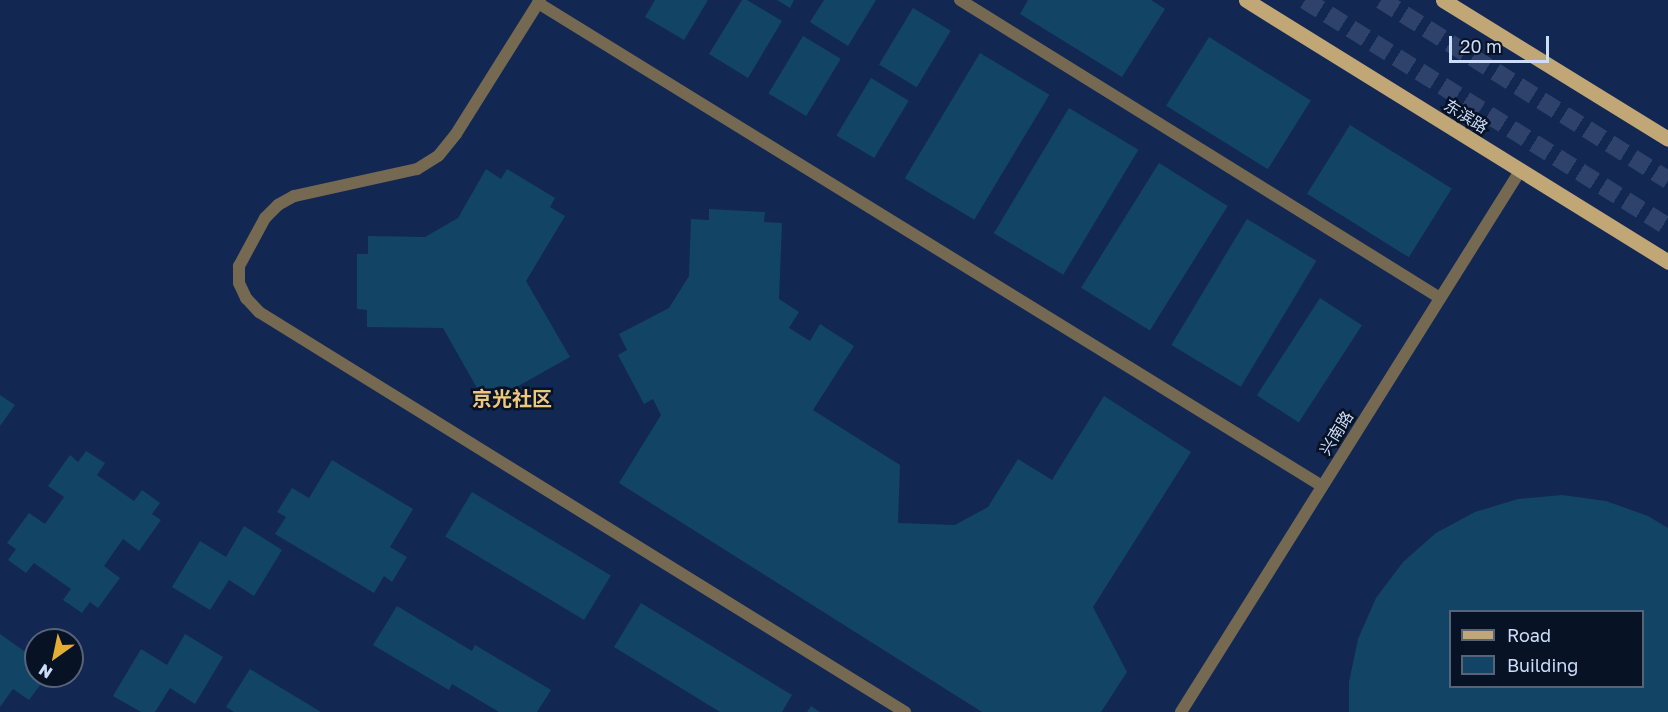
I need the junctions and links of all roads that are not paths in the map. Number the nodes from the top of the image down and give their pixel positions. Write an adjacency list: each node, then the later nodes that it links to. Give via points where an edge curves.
1 (960, 0): 8 (street)
2 (1246, 0): 6 (main road, 东滨路)
3 (1443, 0): 5 (main road)
4 (539, 2): 9 (street); 10 (street, via 438,156 417,169 294,196 265,218 239,266 239,283 246,298 259,312)
5 (1668, 139)
6 (1520, 171): 7 (main road, 东滨路); 8 (street, 兴南路)
7 (1668, 262)
8 (1440, 298): 9 (street, 兴南路)
9 (1322, 486): 11 (street, 兴南路)
10 (905, 712)
11 (1181, 712)

